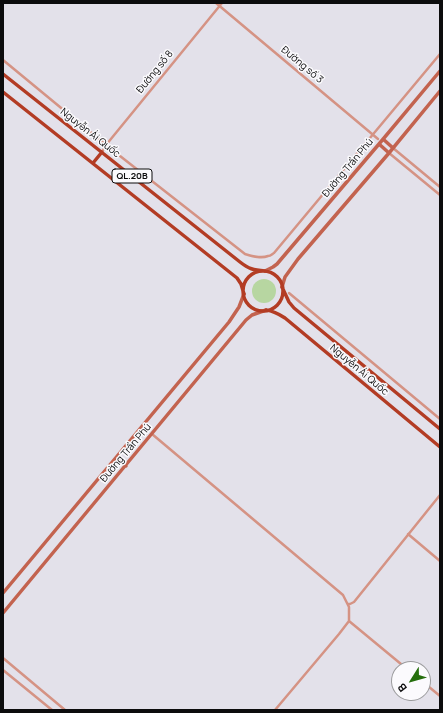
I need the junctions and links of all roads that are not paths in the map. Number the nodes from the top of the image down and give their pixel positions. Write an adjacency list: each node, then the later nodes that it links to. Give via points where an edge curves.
1 (216, 3): 3 (street, Đường số 3)
2 (222, 3): 3 (street, Đường số 8)
3 (220, 6): 10 (street, Đường số 3); 14 (street, Đường số 8)
4 (440, 54): 10 (street)
5 (3, 60): 14 (street)
6 (440, 71): 12 (main road, Đường Trần Phú)
7 (3, 74): 16 (main road, Nguyễn Ái Quốc / QL.20B)
8 (440, 91): 15 (main road, Đường Trần Phú)
9 (3, 92): 18 (main road, QL.20B)
10 (372, 134): 11 (street, Đường số 3); 14 (street, via 274,253 259,257 245,254)
11 (378, 139): 12 (street); 13 (street)
12 (384, 139): 13 (main road, Đường Trần Phú); 15 (main road)
13 (379, 144): 17 (main road); 21 (main road, Đường Trần Phú, via 277,264)
14 (106, 145): 16 (street, Đường số 8)
15 (393, 148): 17 (main road, Đường Trần Phú); 19 (street)
16 (102, 152): 18 (main road); 21 (main road, Nguyễn Ái Quốc / QL.20B, via 248,268)
17 (389, 153): 20 (street); 22 (main road, Đường Trần Phú, via 298,259 285,277)
18 (93, 163): 24 (main road, QL.20B, via 237,278)
19 (440, 187)
20 (440, 195)
21 (265, 271): 22 (main road, via 276,276); 24 (main road, via 248,278 243,288)
22 (282, 287): 25 (main road, via 277,305); 27 (main road, Nguyễn Ái Quốc, via 294,308)
23 (289, 293): 26 (street)
24 (244, 294): 25 (main road, via 249,305); 30 (main road, Đường Trần Phú, via 237,311)
25 (266, 310): 28 (main road, Đường Trần Phú, via 246,320); 29 (main road, Nguyễn Ái Quốc, via 285,318)
26 (440, 419)
27 (440, 429)
28 (152, 434): 31 (main road, Đường Trần Phú); 36 (street, via 343,596)
29 (440, 448)
30 (116, 458): 31 (main road); 35 (main road, Đường Trần Phú)
31 (126, 466): 37 (main road, Đường Trần Phú)
32 (440, 495): 33 (street)
33 (408, 534): 34 (street); 36 (street, via 354,602)
34 (440, 561)
35 (3, 593)
36 (348, 604): 38 (street)
37 (3, 613)
38 (349, 621): 40 (street); 46 (street)
39 (3, 658): 45 (street)
40 (397, 661)
41 (3, 670): 44 (street)
42 (431, 689): 43 (street)
43 (440, 696)
44 (52, 710)
45 (64, 710)
46 (275, 710)

